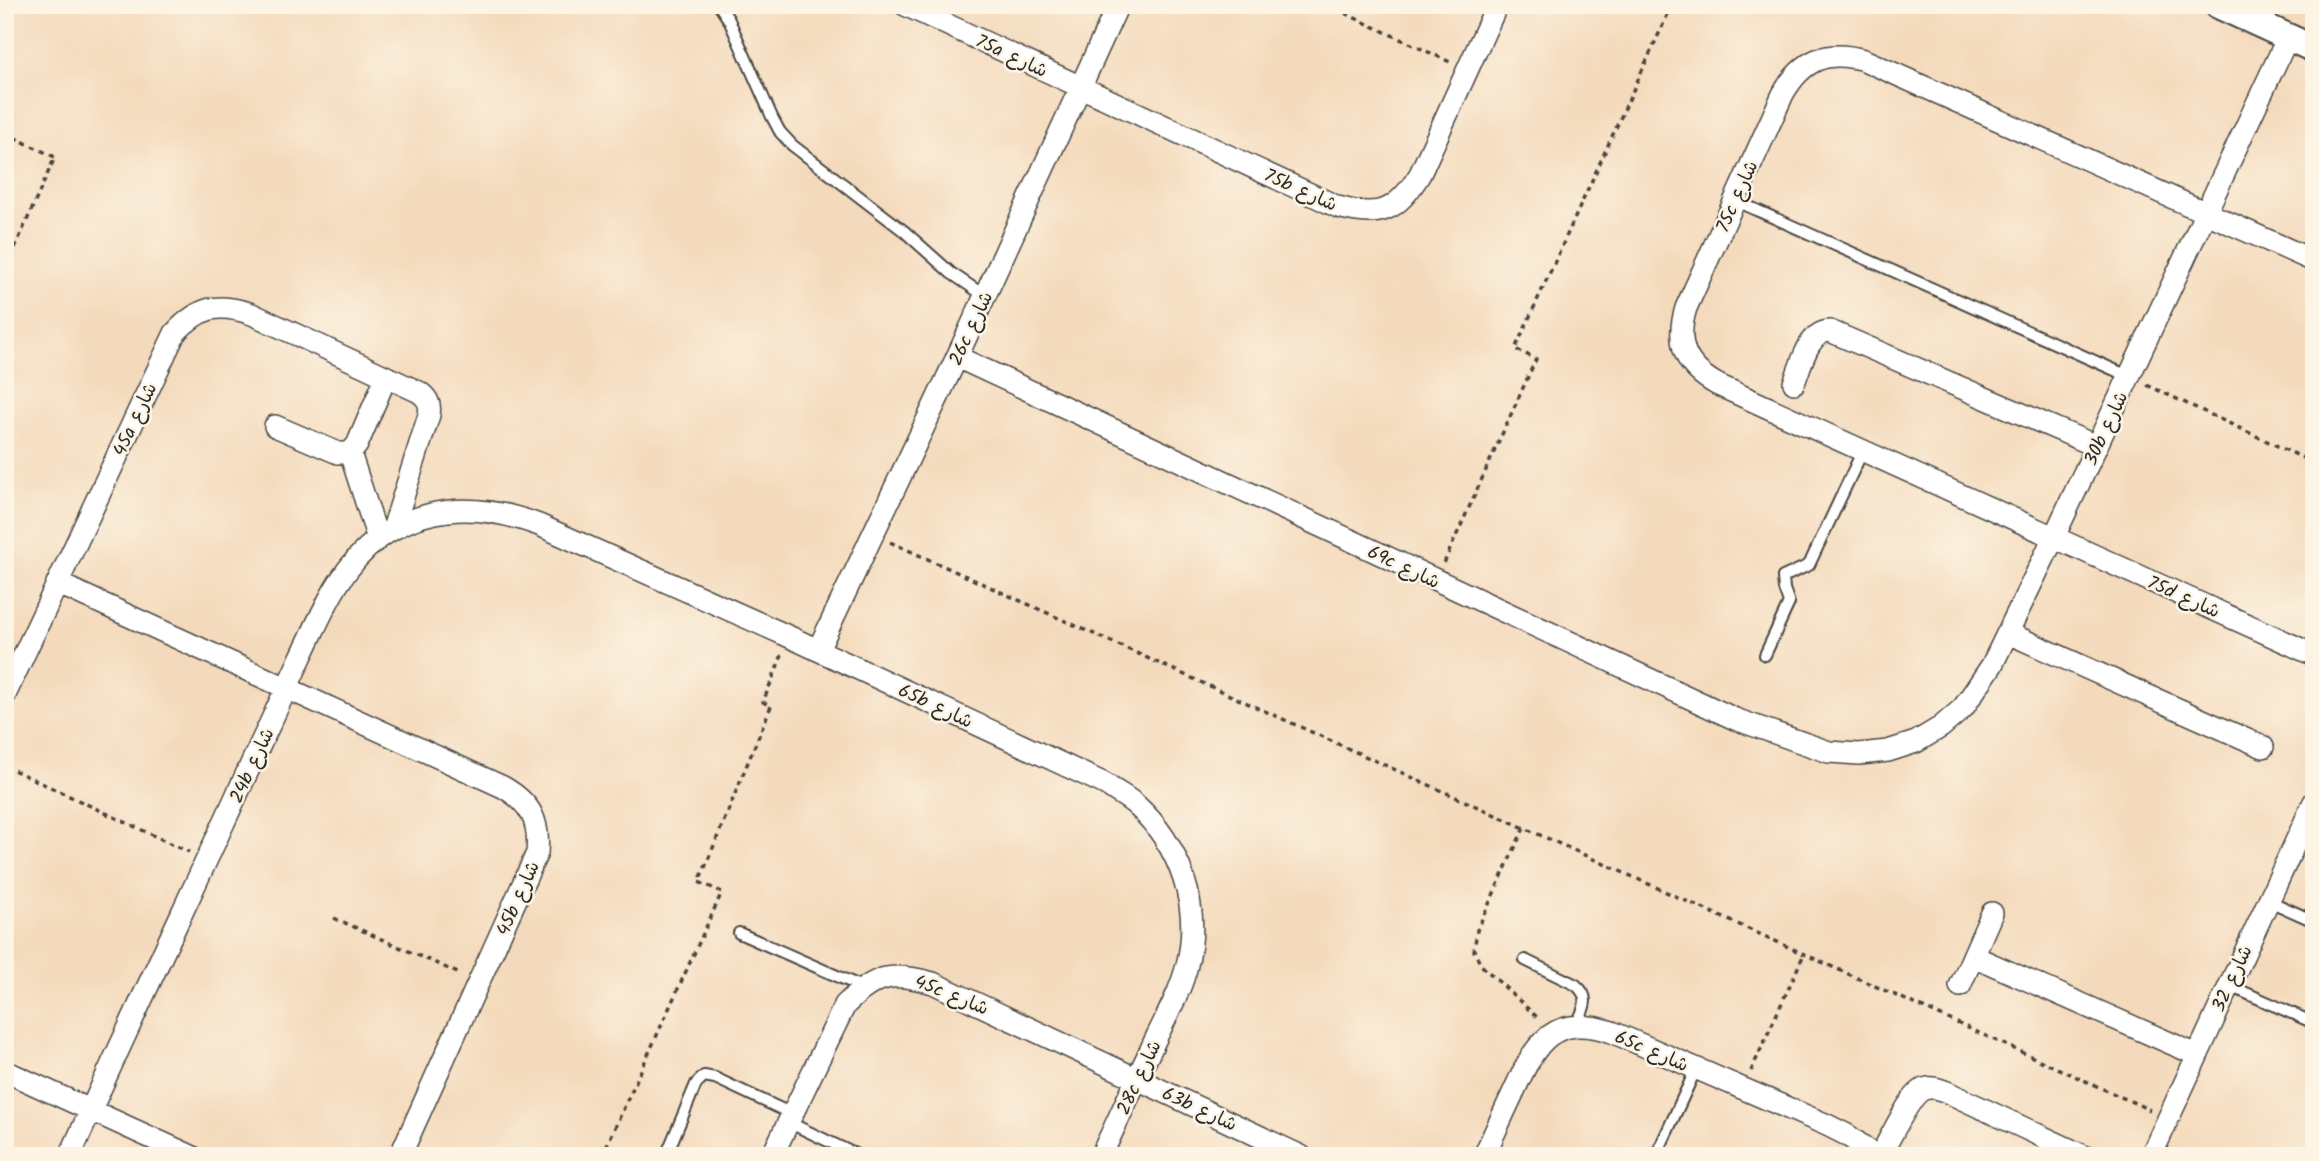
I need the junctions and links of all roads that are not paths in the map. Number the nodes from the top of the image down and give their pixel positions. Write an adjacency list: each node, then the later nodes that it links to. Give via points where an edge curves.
1 (719, 5): 12 (lane, via 780,132)
2 (905, 5): 8 (street, 75a شارع)
3 (1118, 5): 8 (street, 26c شارع)
4 (1497, 5): 8 (street, 75b شارع, via 1420,174 1396,205 1377,213 1338,207)
5 (2218, 5): 6 (street)
6 (2288, 37): 7 (street); 10 (street, 30b شارع)
7 (2314, 49)
8 (1081, 88): 12 (street, 26c شارع)
9 (1734, 200): 10 (street, 75c شارع, via 1791,80 1816,60 1848,56); 14 (lane); 19 (street, 75c شارع, via 1681,323 1685,353 1711,381)
10 (2206, 212): 11 (street, 75c شارع); 14 (street, 30b شارع)
11 (2314, 261)
12 (985, 296): 13 (street, 26c شارع)
13 (957, 357): 26 (street, 26c شارع); 32 (street, 69c شارع, via 1735,719 1829,752)
14 (2129, 376): 18 (street, 30b شارع)
15 (386, 377): 20 (street, via 358,445); 22 (street, 45a شارع, via 424,395 430,410); 24 (street, 45a شارع, via 235,308 201,311 175,333)
16 (1794, 383): 18 (street, via 1814,337 1830,331)
17 (275, 426): 20 (street, via 338,453)
18 (2096, 446): 23 (street, 30b شارع)
19 (1863, 450): 23 (street, 75c شارع); 27 (lane, via 1809,565 1783,577 1789,603)
20 (349, 453): 22 (street)
21 (539, 525): 22 (street, 24b شارع, via 510,514 460,510 420,517); 26 (street, 65b شارع)
22 (385, 534): 29 (street, 24b شارع, via 344,573)
23 (2054, 537): 25 (street, 30b شارع); 28 (street, 75d شارع)
24 (57, 583): 29 (street); 30 (street, 45a شارع)
25 (2008, 634): 31 (street); 32 (street, 30b شارع, via 1980,685 1941,727 1916,742)
26 (818, 650): 43 (street, 65b شارع, via 1105,784 1135,804 1160,830 1178,860 1189,894 1192,930 1187,965)
27 (1765, 655)
28 (2314, 655)
29 (286, 688): 50 (street, 24b شارع); 54 (street, 45b شارع, via 503,787 517,795 535,821 537,853)
30 (5, 695)
31 (2263, 747)
32 (1859, 754)
33 (2314, 802): 34 (street, شارع 32)
34 (2267, 900): 36 (lane); 40 (street, شارع 32)
35 (1992, 913): 38 (street)
36 (2314, 921)
37 (739, 933): 42 (lane)
38 (1973, 956): 41 (street); 46 (street)
39 (1525, 960): 45 (lane, via 1582,990 1585,1004)
40 (2228, 985): 44 (lane); 46 (street, شارع 32)
41 (1960, 986)
42 (862, 987): 49 (street, 45c شارع, via 885,977 910,976 933,983); 51 (street, via 833,1025)
43 (1174, 998): 49 (street, 28c شارع)
44 (2314, 1024)
45 (1577, 1025): 47 (street, 65c شارع, via 1612,1032); 60 (street, via 1551,1034 1535,1048)
46 (2197, 1055): 64 (street, شارع 32)
47 (1696, 1069): 61 (lane); 62 (street, 65c شارع, via 1847,1135)
48 (5, 1071): 50 (street)
49 (1137, 1079): 58 (street, 28c شارع); 59 (street, 63b شارع)
50 (91, 1110): 52 (street, 24b شارع); 53 (street)
51 (790, 1118): 55 (lane, via 704,1076 695,1084); 56 (street); 57 (lane)
52 (70, 1156)
53 (191, 1156)
54 (400, 1156)
55 (666, 1156)
56 (772, 1156)
57 (859, 1156)
58 (1101, 1156)
59 (1301, 1156)
60 (1484, 1156)
61 (1656, 1156)
62 (1878, 1156): 63 (street, via 1914,1097 1929,1088 1947,1092)
63 (2084, 1156)
64 (2151, 1156)

